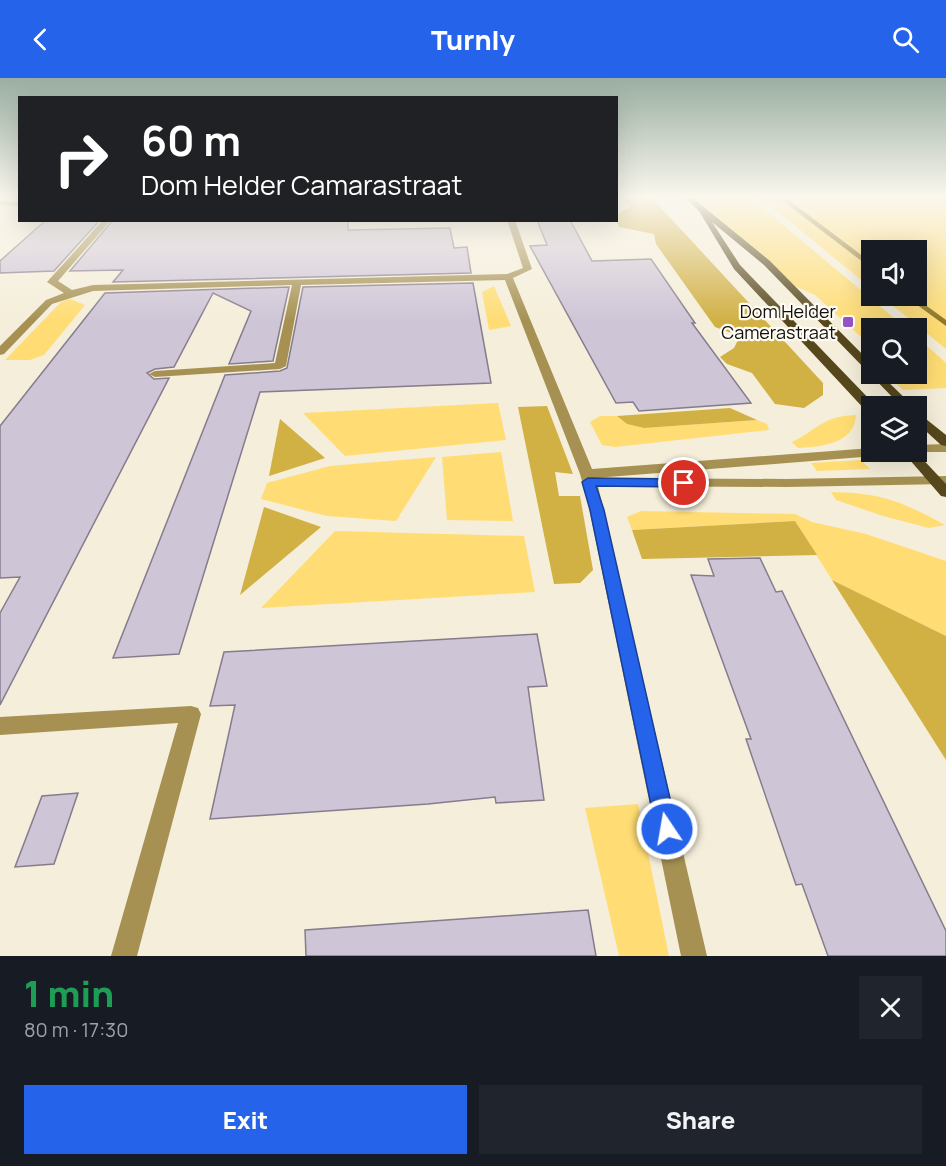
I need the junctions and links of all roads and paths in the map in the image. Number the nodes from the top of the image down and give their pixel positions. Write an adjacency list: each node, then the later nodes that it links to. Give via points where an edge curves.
1 (91, 239): 7 (street, via 52,282)
2 (518, 239): 5 (street, via 528,269)
3 (719, 239): 13 (main road, via 737,267)
4 (736, 239): 9 (main road, via 767,264)
5 (508, 277): 6 (street); 20 (street)
6 (297, 283): 7 (street, via 93,288); 10 (street, via 280,366)
7 (71, 293): 8 (street, via 49,302)
8 (0, 352)
9 (861, 360)
10 (155, 374)
11 (885, 384): 12 (main road)
12 (897, 396)
13 (861, 398)
14 (927, 425): 15 (main road)
15 (946, 442)
16 (946, 448): 17 (street)
17 (927, 449)
18 (861, 453): 20 (street)
19 (920, 462): 21 (main road)
20 (588, 478): 21 (street, via 787,483); 25 (street)
21 (941, 480): 22 (main road)
22 (946, 493)
23 (0, 726): 24 (street, via 191,714)
24 (124, 956)
25 (694, 956)

